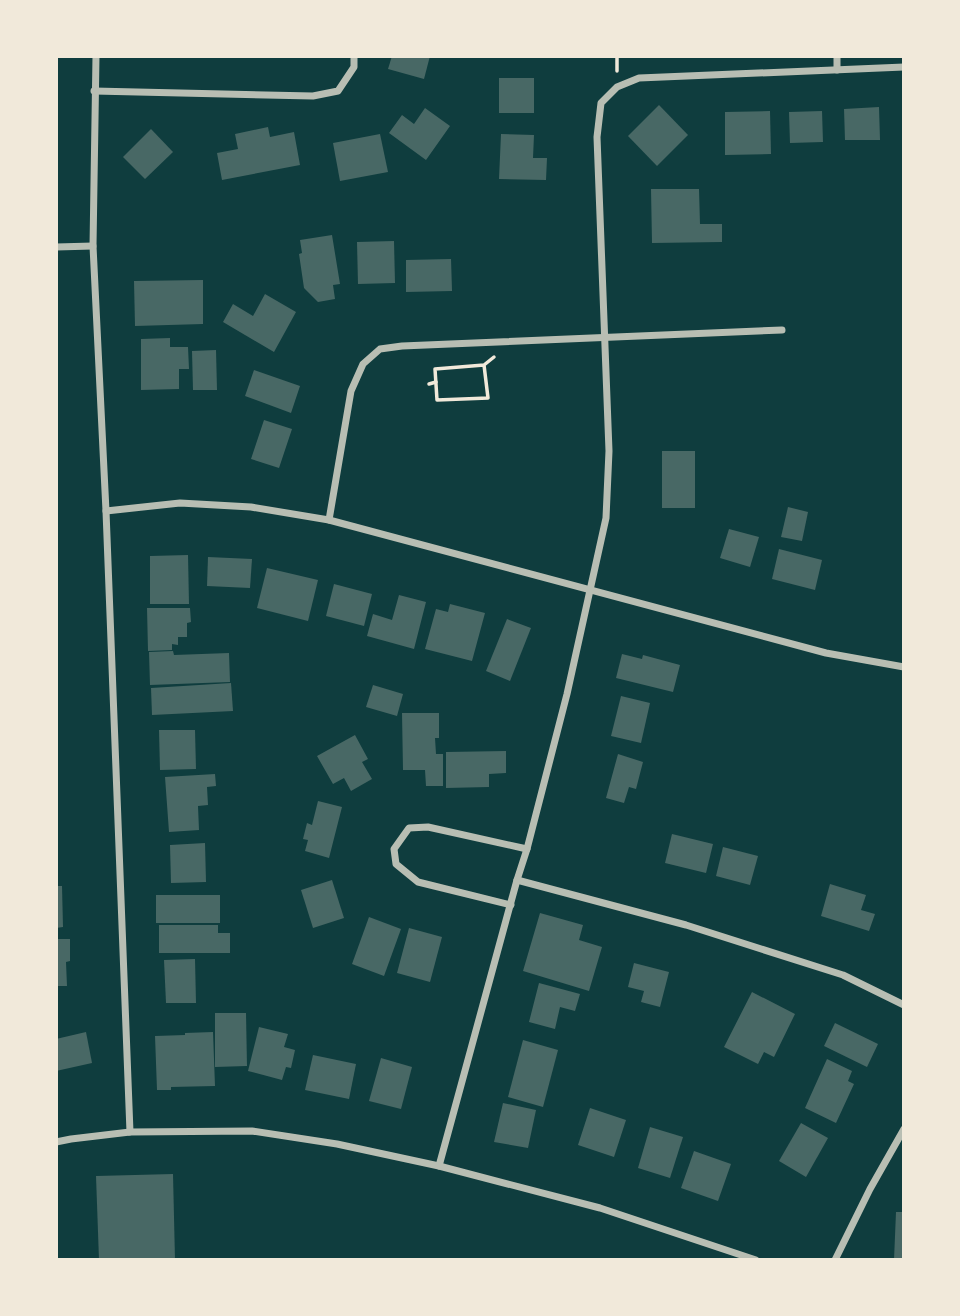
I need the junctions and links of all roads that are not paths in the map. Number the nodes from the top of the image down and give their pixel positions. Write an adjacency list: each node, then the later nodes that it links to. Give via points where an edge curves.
1 (96, 56): 6 (street)
2 (354, 56): 6 (street, via 354,67 338,91 313,96)
3 (837, 56): 5 (street)
4 (904, 67): 5 (street)
5 (837, 70): 10 (street, via 639,78 617,87 601,103 597,137)
6 (94, 91): 7 (street)
7 (93, 246): 8 (street); 11 (street)
8 (56, 247)
9 (782, 330): 10 (street)
10 (605, 338): 12 (street, via 380,349 363,364 351,391); 13 (street, via 607,505)
11 (106, 511): 12 (street, via 180,503 251,507); 20 (street)
12 (329, 520): 13 (street)
13 (591, 591): 14 (street, via 826,653); 15 (street)
14 (904, 667)
15 (527, 849): 16 (street); 17 (street, via 428,827 409,828 394,849 396,864 418,882)
16 (517, 880): 17 (street); 18 (street, via 686,925 843,975)
17 (511, 905): 22 (street)
18 (904, 1005)
19 (904, 1129): 24 (street)
20 (130, 1132): 21 (street); 22 (street, via 252,1131)
21 (56, 1142)
22 (439, 1166): 23 (street, via 600,1208)
23 (756, 1260)
24 (835, 1260)

